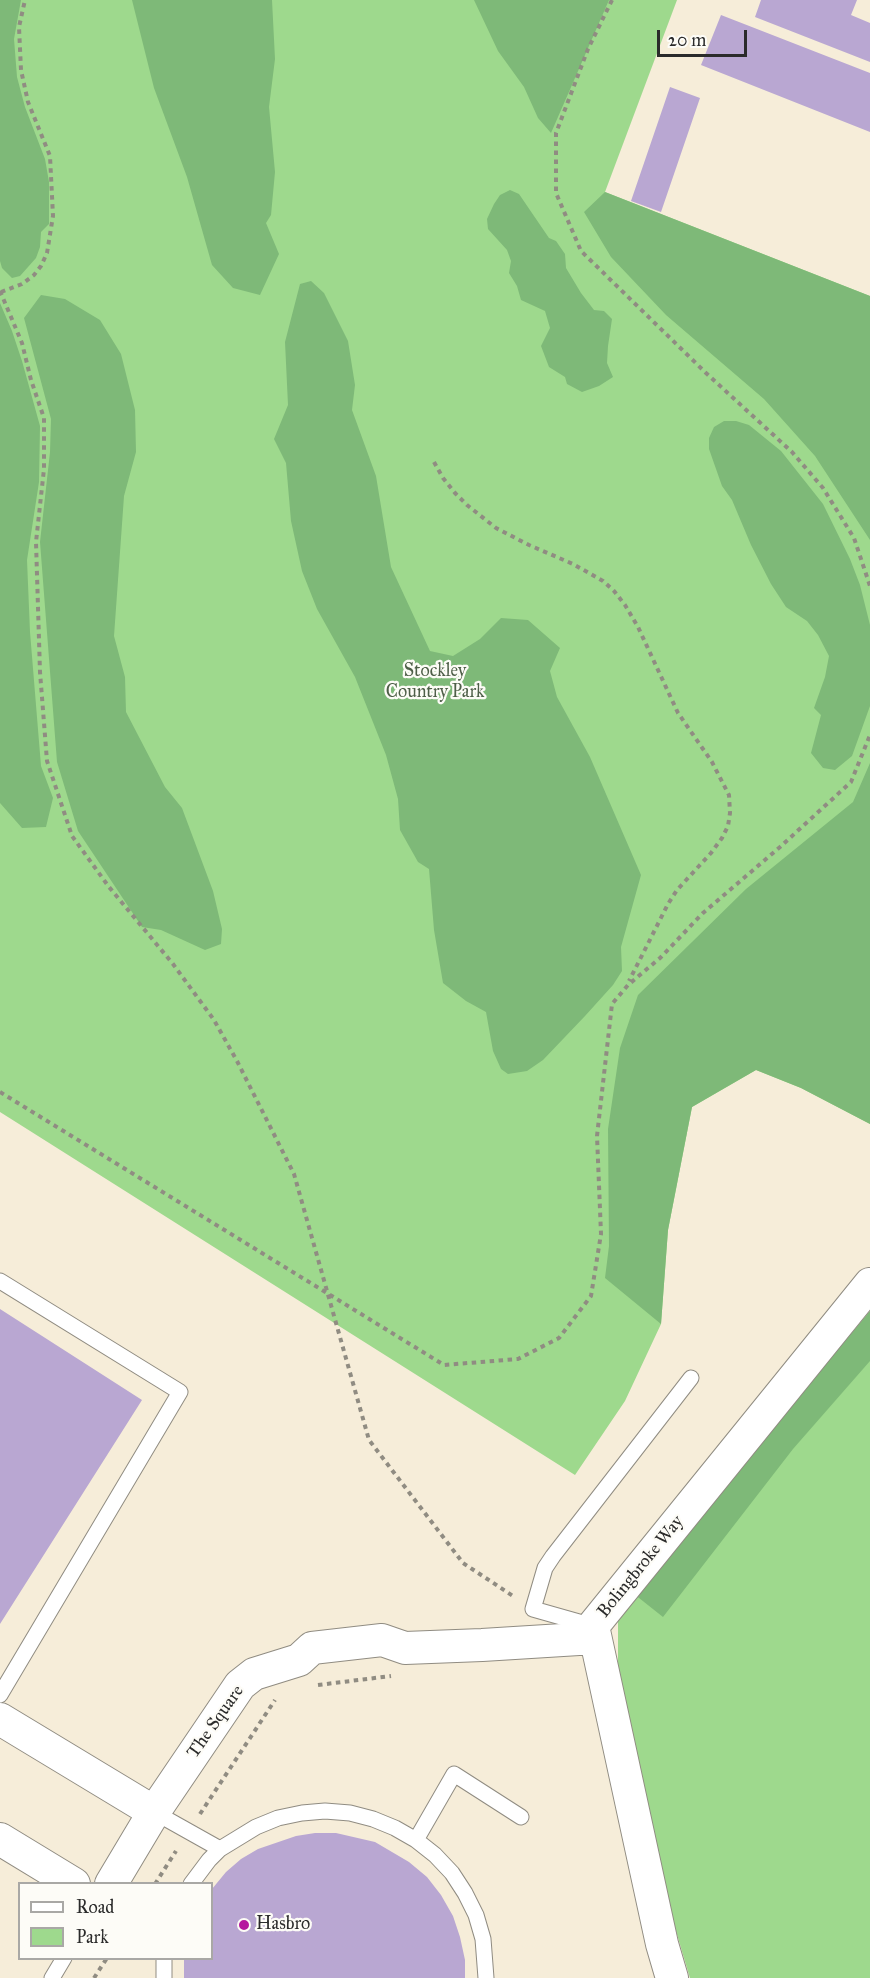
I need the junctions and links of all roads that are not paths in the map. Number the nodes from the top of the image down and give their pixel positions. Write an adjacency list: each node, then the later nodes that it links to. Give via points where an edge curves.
1 (0, 1281): 5 (lane, via 180,1392)
2 (870, 1284): 4 (street, Bolingbroke Way)
3 (691, 1378): 4 (lane, via 543,1574 533,1609)
4 (594, 1632): 7 (street, The Square, via 482,1645 405,1648 388,1658 317,1668 299,1660 254,1674 240,1685); 20 (street, Bolingbroke Way)
5 (0, 1695)
6 (0, 1719): 7 (street)
7 (154, 1812): 11 (lane); 13 (street, The Square)
8 (521, 1817): 10 (lane, via 454,1774)
9 (0, 1839): 12 (street)
10 (416, 1840): 11 (lane, via 373,1819 325,1811 278,1818); 19 (lane, via 452,1873 465,1893 483,1939)
11 (220, 1849): 14 (lane)
12 (71, 1882)
13 (112, 1882)
14 (192, 1882)
15 (63, 1960): 17 (lane)
16 (164, 1960): 18 (lane)
17 (52, 1978)
18 (164, 1978)
19 (486, 1978)
20 (672, 1978)

